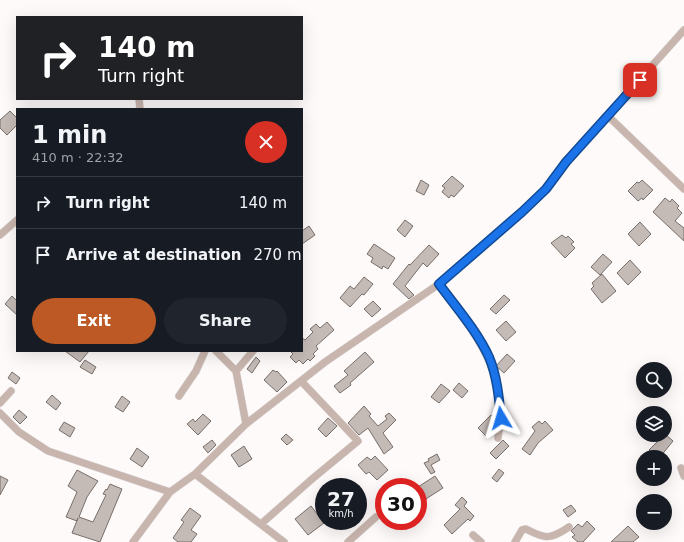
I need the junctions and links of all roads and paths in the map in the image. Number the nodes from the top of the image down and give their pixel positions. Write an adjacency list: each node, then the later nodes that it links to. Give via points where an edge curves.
1 (684, 30): 2 (street)
2 (608, 116): 3 (street); 6 (street, via 536,199)
3 (684, 189)
4 (16, 221): 5 (street)
5 (0, 235)
6 (439, 284): 11 (street); 17 (street, via 480,340 489,358 498,392 501,418)
7 (205, 352): 13 (street, via 196,371)
8 (217, 352): 10 (street)
9 (252, 352): 10 (street)
10 (236, 371): 16 (street)
11 (301, 381): 16 (street); 23 (street, via 358,442)
12 (11, 391): 14 (street)
13 (179, 396)
14 (0, 403)
15 (0, 413): 21 (street, via 19,432 48,452)
16 (246, 424): 19 (street)
17 (498, 438)
18 (681, 468): 20 (street)
19 (195, 474): 21 (street); 23 (street)
20 (684, 476)
21 (170, 492): 26 (street)
22 (375, 518): 28 (street)
23 (261, 524): 27 (street)
24 (569, 527): 30 (street, via 547,538 537,536 526,529 522,530)
25 (473, 536): 29 (street)
26 (133, 542)
27 (284, 542)
28 (348, 542)
29 (481, 542)
30 (515, 542)

